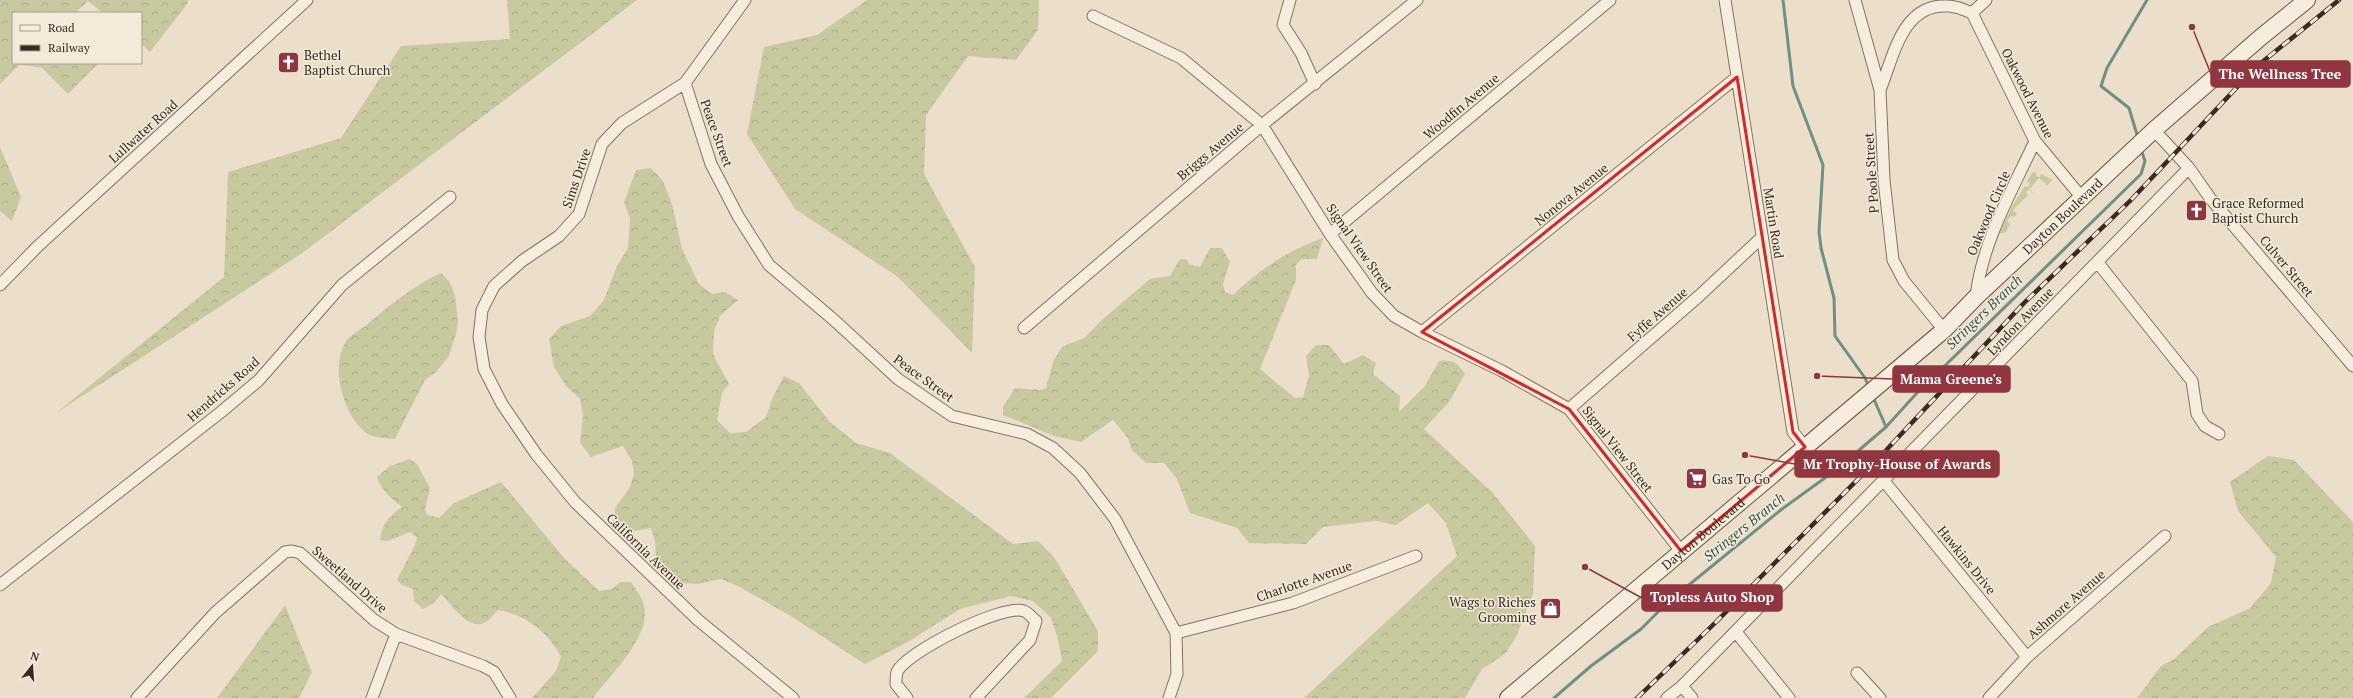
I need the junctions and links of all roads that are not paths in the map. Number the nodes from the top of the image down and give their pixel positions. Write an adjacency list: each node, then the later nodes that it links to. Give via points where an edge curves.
1 (307, 0): 25 (street, Lullwater Road, via 37,247)
2 (745, 0): 13 (street, Sims Drive)
3 (1290, 0): 14 (street, via 1283,25 1301,53)
4 (1418, 0): 14 (street, Briggs Avenue)
5 (1610, 0): 22 (street, Woodfin Avenue)
6 (1725, 0): 12 (street, Martin Road)
7 (1855, 0): 15 (street, P Poole Street)
8 (1986, 0): 10 (street)
9 (2307, 0): 17 (main road, Dayton Boulevard)
10 (1972, 13): 15 (street, via 1949,6 1928,8 1913,17 1905,26); 18 (street, Oakwood Avenue)
11 (1093, 16): 16 (street, Signal View Street, via 1181,58)
12 (1737, 77): 23 (street, Martin Road); 29 (street, Nonova Avenue)
13 (685, 83): 31 (street, Sims Drive, via 622,122 602,144 580,214 559,236 522,261 494,286 482,310 479,337 484,369); 41 (street, Peace Street, via 711,164 738,216 769,265 898,379 952,416 1027,434 1053,448 1080,472 1115,519)
14 (1315, 84): 16 (street, Briggs Avenue)
15 (1880, 90): 28 (street, P Poole Street, via 1884,180 1893,260 1904,281)
16 (1262, 125): 22 (street, Signal View Street); 27 (street, Briggs Avenue)
17 (2154, 130): 19 (street, Culver Street); 21 (main road, Dayton Boulevard)
18 (2035, 141): 21 (street, Oakwood Avenue); 26 (street, Oakwood Circle, via 1989,241 1978,272)
19 (2189, 168): 24 (street, Lyndon Avenue); 30 (street, Culver Street, via 2210,198)
20 (450, 197): 39 (street, Hendricks Road, via 342,286 259,380)
21 (2083, 199): 26 (main road, Dayton Boulevard)
22 (1330, 234): 29 (street, Signal View Street, via 1372,293 1394,316)
23 (1761, 238): 32 (street, Fyffe Avenue, via 1699,296); 34 (street, Martin Road, via 1793,432)
24 (2098, 263): 33 (street, via 2192,381 2197,414 2205,426); 35 (street, Lyndon Avenue)
25 (0, 285)
26 (1976, 297): 28 (main road, Dayton Boulevard)
27 (1024, 328)
28 (1944, 330): 34 (main road, Dayton Boulevard)
29 (1422, 332): 32 (street, Signal View Street, via 1502,371)
30 (2353, 366)
31 (502, 404): 49 (street, California Avenue, via 536,454 575,502 698,620)
32 (1569, 409): 37 (street, Signal View Street)
33 (2219, 434)
34 (1804, 447): 37 (main road, Dayton Boulevard)
35 (1884, 481): 40 (street, Lyndon Avenue); 43 (street, Hawkins Drive)
36 (2165, 536): 43 (street, Ashmore Avenue)
37 (1681, 551): 53 (main road, Dayton Boulevard)
38 (1416, 556): 41 (street, Charlotte Avenue, via 1293,603)
39 (0, 585)
40 (1736, 632): 45 (street, Lyndon Avenue); 56 (street)
41 (1176, 633): 52 (street, Peace Street, via 1177,674)
42 (396, 634): 46 (street, Sweetland Drive, via 374,620 300,554 285,552 215,613); 47 (street); 48 (street, Sweetland Drive, via 494,672)
43 (2027, 657): 58 (street, Ashmore Avenue)
44 (1857, 673): 57 (street)
45 (1682, 686): 54 (street, Lyndon Avenue); 55 (street)
46 (137, 698)
47 (372, 698)
48 (510, 698)
49 (793, 698)
50 (908, 698): 51 (street, via 896,684 897,672 907,661 952,632 1010,610 1024,611 1036,621 1030,640)
51 (976, 698)
52 (1169, 698)
53 (1508, 698)
54 (1667, 698)
55 (1692, 698)
56 (1789, 698)
57 (1880, 698)
58 (1990, 698)

